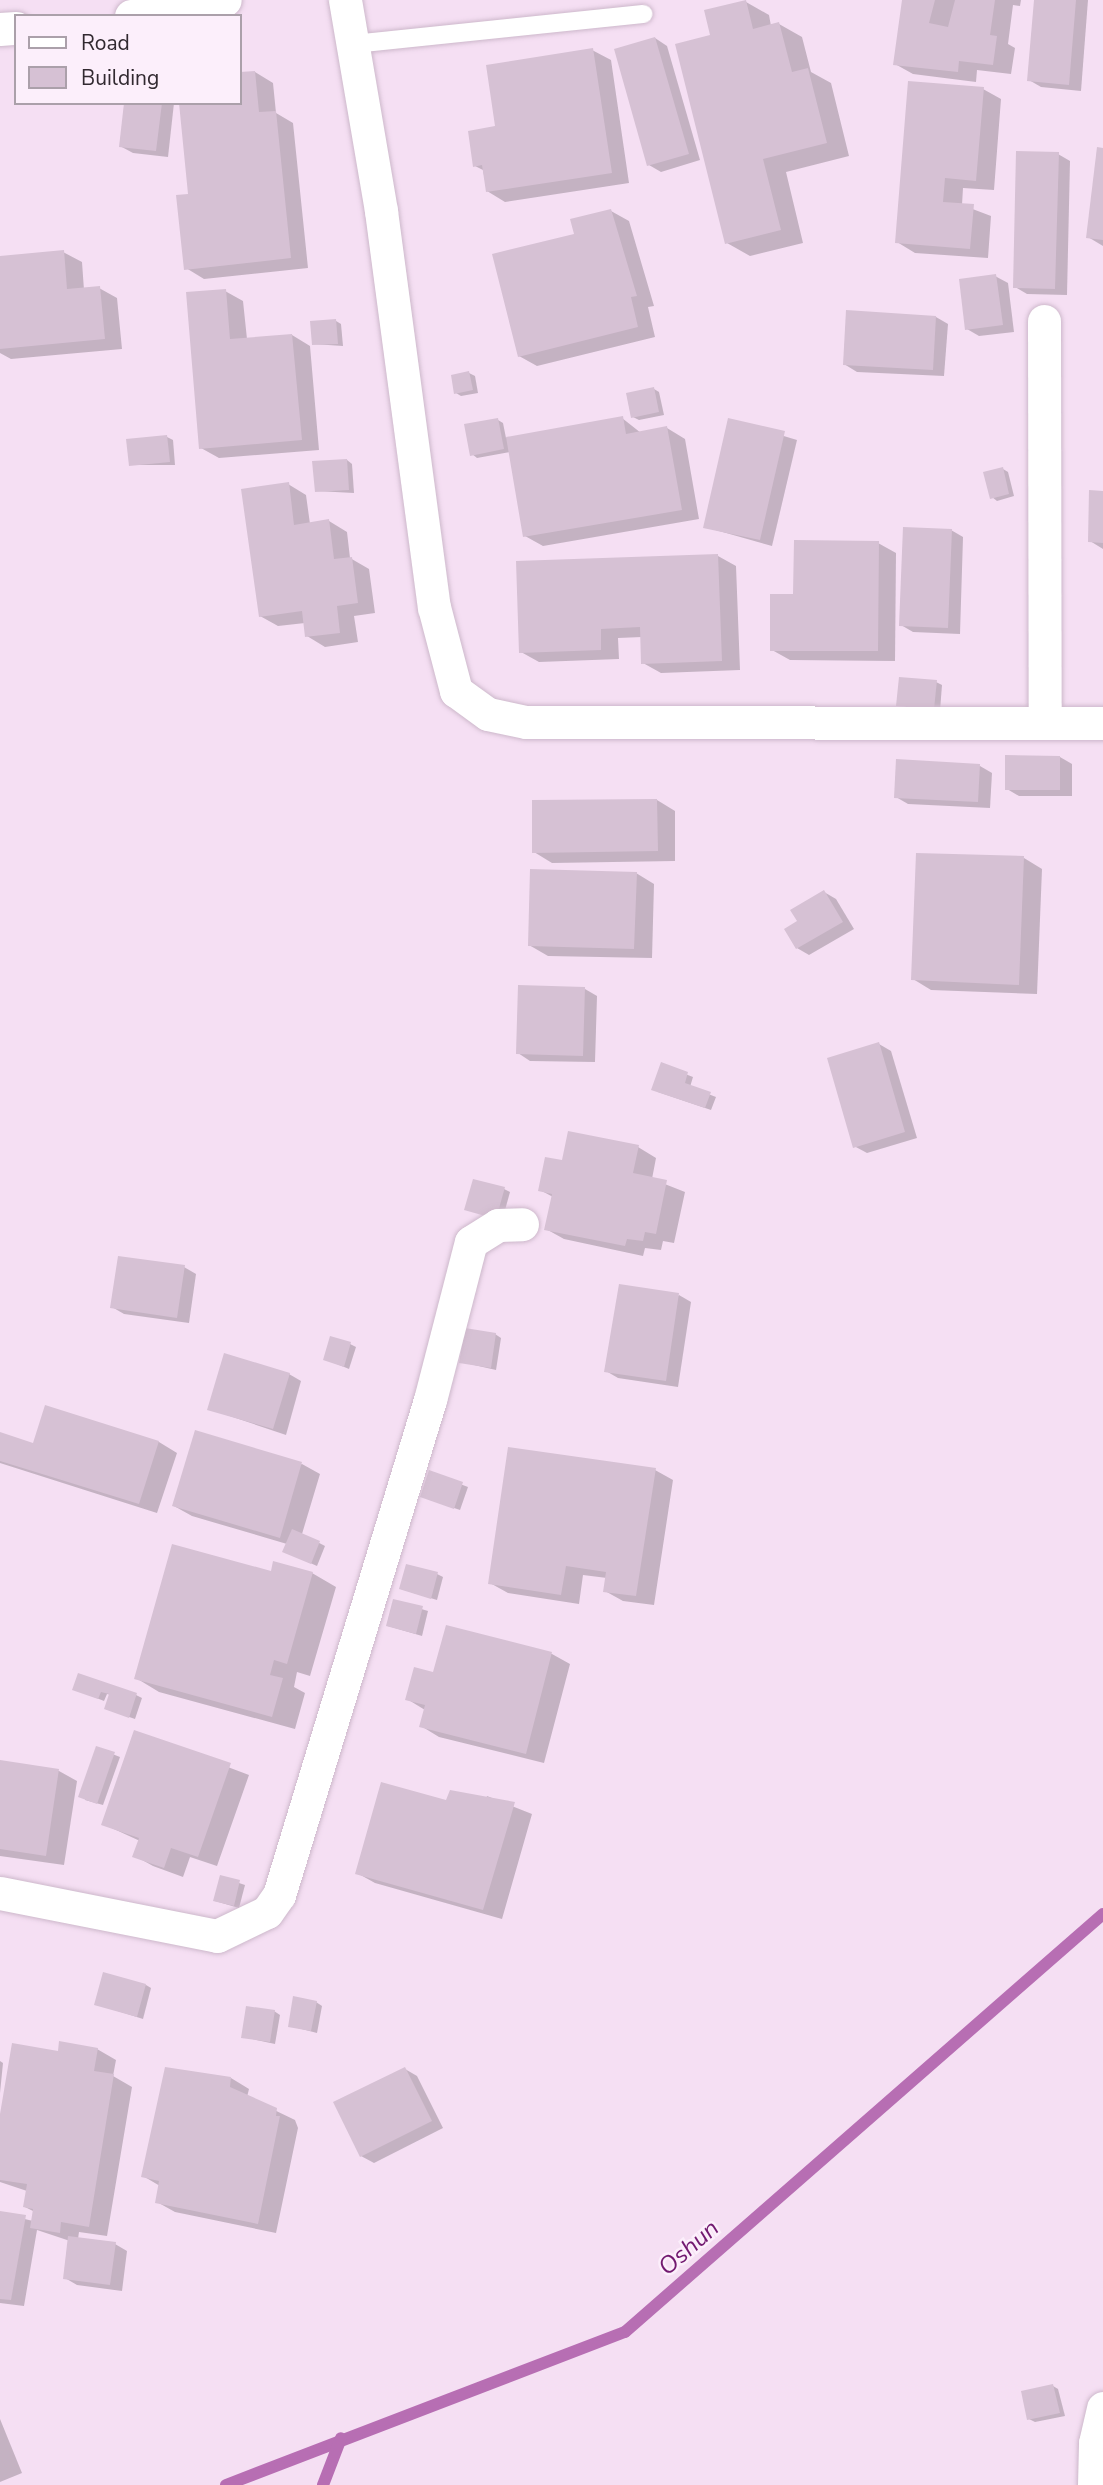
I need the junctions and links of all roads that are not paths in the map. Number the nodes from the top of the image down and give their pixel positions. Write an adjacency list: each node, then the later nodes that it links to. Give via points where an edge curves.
1 (225, 0): 3 (street)
2 (345, 0): 5 (street)
3 (143, 14)
4 (643, 14): 5 (lane)
5 (353, 44): 7 (street, via 383,225 434,607 456,691 488,714 526,722)
6 (1044, 321): 7 (street)
7 (1045, 722): 8 (street)
8 (1103, 723)
9 (522, 1224): 10 (street, via 498,1224 471,1242 430,1401 279,1895 267,1912 217,1936)
10 (0, 1893)
11 (1103, 2408): 12 (street, via 1095,2443)
12 (1094, 2485)

